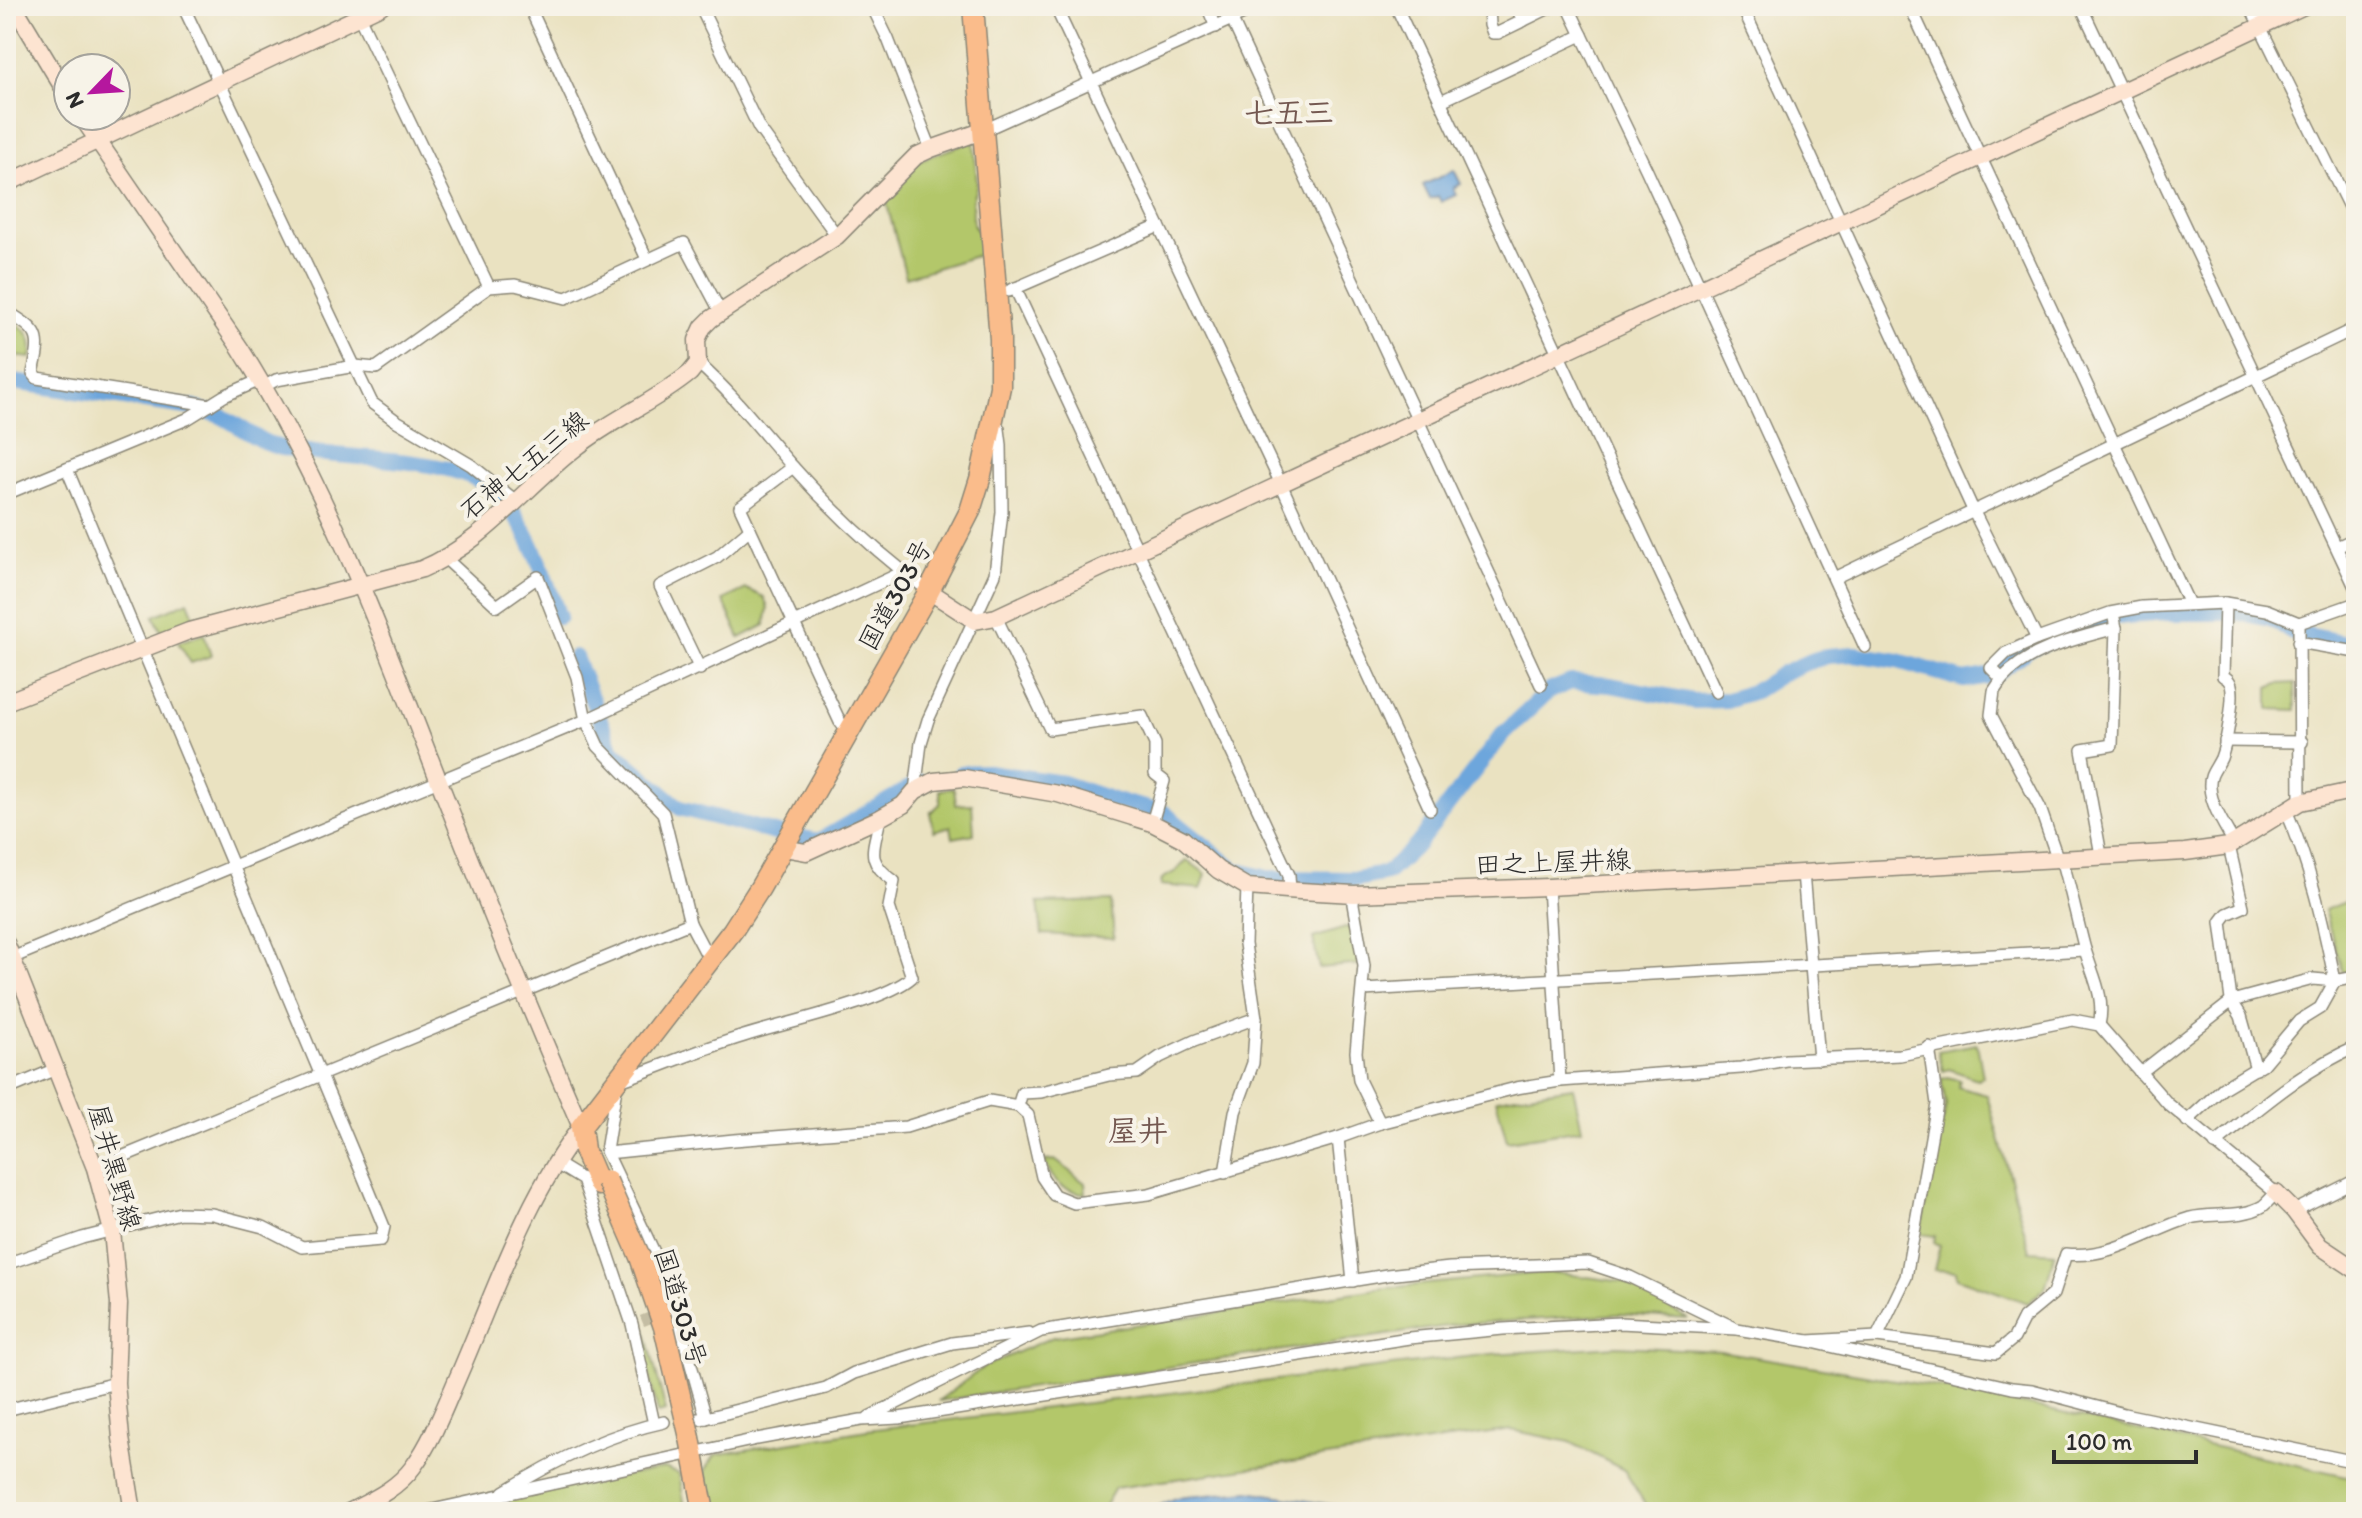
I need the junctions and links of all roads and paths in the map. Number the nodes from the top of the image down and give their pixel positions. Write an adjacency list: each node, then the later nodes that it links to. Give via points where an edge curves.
1 (14, 6): 27 (street)
2 (183, 6): 28 (street)
3 (381, 6): 21 (street)
4 (529, 6): 42 (street)
5 (700, 6): 41 (street, via 759,128)
6 (872, 6): 35 (street)
7 (973, 6): 32 (highway, 国道303号)
8 (1055, 6): 29 (street)
9 (1207, 6): 24 (street)
10 (1261, 6): 22 (street)
11 (1396, 6): 31 (street)
12 (1489, 6): 23 (street, via 1493,33)
13 (1516, 6): 23 (street)
14 (1553, 6): 23 (street)
15 (1568, 6): 26 (street)
16 (1742, 6): 38 (street)
17 (1910, 6): 36 (street)
18 (2081, 6): 30 (street)
19 (2250, 6): 25 (street)
20 (2304, 6): 25 (street)
21 (357, 11): 28 (street); 43 (street)
22 (1232, 20): 24 (street); 56 (street)
23 (1523, 21)
24 (1216, 27): 29 (street)
25 (2260, 27): 30 (street); 39 (street)
26 (1582, 35): 31 (street); 44 (street)
27 (52, 69)
28 (219, 82): 34 (street); 52 (street)
29 (1091, 82): 32 (street); 40 (street)
30 (2121, 92): 36 (street); 53 (street)
31 (1441, 101): 50 (street)
32 (982, 131): 35 (street); 45 (highway, 国道303号)
33 (91, 132): 34 (street)
34 (98, 142): 37 (street); 54 (street)
35 (931, 149): 41 (street, via 916,156)
36 (1981, 158): 38 (street); 58 (street)
37 (6, 184)
38 (1839, 221): 44 (street); 64 (street)
39 (2356, 221)
40 (1159, 226): 45 (street); 61 (street)
41 (837, 236): 47 (street)
42 (647, 259): 43 (street, via 566,298 515,285); 47 (street, via 684,243)
43 (489, 287): 52 (street, via 385,364)
44 (1699, 287): 50 (street); 71 (street)
45 (1006, 292): 57 (highway, 国道303号); 68 (street)
46 (6, 311): 55 (street, via 37,336 37,378)
47 (720, 311): 51 (street, via 700,333)
48 (2352, 329): 49 (street); 53 (street)
49 (2356, 346)
50 (1558, 353): 56 (street); 92 (street)
51 (698, 363): 59 (street); 63 (street, 石神七五三線, via 679,382 575,448)
52 (355, 366): 54 (street); 63 (street, via 372,403 471,465)
53 (2255, 375): 58 (street); 67 (street)
54 (262, 383): 55 (street); 72 (street, via 320,489)
55 (211, 405): 60 (street)
56 (1418, 419): 61 (street); 91 (street)
57 (994, 420): 74 (highway, 国道303号, via 970,511); 80 (street, via 1001,445 1001,536 995,574)
58 (2116, 443): 64 (street); 77 (street)
59 (793, 467): 65 (street, via 740,507); 70 (street, via 864,542)
60 (67, 469): 62 (street); 87 (street)
61 (1281, 484): 68 (street); 102 (street)
62 (6, 494)
63 (511, 507): 69 (street, 石神七五三線)
64 (1974, 512): 71 (street); 84 (street)
65 (750, 529): 82 (street); 89 (street, via 717,557 660,586)
66 (2356, 538): 67 (street)
67 (2337, 547): 73 (street)
68 (1139, 549): 79 (street); 113 (street, via 1289,875)
69 (446, 559): 72 (street, 石神七五三線); 94 (street, via 497,606 538,577 577,677)
70 (903, 572): 74 (street); 82 (street)
71 (1834, 578): 86 (street)
72 (361, 584): 87 (street, 石神七五三線, via 189,631); 98 (street)
73 (2356, 589)
74 (929, 591): 80 (street); 95 (highway, 国道303号)
75 (2225, 603): 77 (street); 81 (street, via 2267,610); 96 (street, via 2223,676 2232,689)
76 (2356, 603): 81 (street)
77 (2189, 604): 78 (street)
78 (2113, 613): 83 (street); 84 (street)
79 (996, 617): 80 (street); 103 (street, via 1050,729 1142,716 1155,744 1155,774 1164,781)
80 (975, 621): 100 (street, via 928,720)
81 (2299, 623): 85 (street)
82 (796, 624): 89 (street); 95 (street)
83 (2116, 628): 90 (street, via 2025,660); 107 (street, via 2112,745 2082,750)
84 (2037, 639): 90 (street, via 2006,653 1991,668)
85 (2298, 642): 88 (street); 97 (street)
86 (1865, 647)
87 (143, 649): 93 (street, 石神七五三線); 109 (street)
88 (2356, 652)
89 (700, 669): 94 (street)
90 (1998, 676): 108 (street, via 1991,715 2040,808)
91 (1541, 685)
92 (1716, 692)
93 (6, 702)
94 (586, 720): 98 (street); 115 (street, via 598,746 663,813)
95 (848, 732): 106 (highway, 国道303号)
96 (2225, 741): 97 (street); 105 (street, via 2210,787)
97 (2302, 742): 101 (street)
98 (439, 781): 109 (street); 124 (street)
99 (2356, 790): 101 (street, 田之上屋井線)
100 (915, 791): 103 (street, 田之上屋井線, via 934,781 964,778); 104 (street, 田之上屋井線)
101 (2293, 806): 105 (street, 田之上屋井線); 122 (street)
102 (1430, 809)
103 (1154, 815): 111 (street, 田之上屋井線, via 1218,870)
104 (880, 818): 106 (street, 田之上屋井線, via 806,852); 136 (street, via 872,857 894,881 889,907 912,977 875,996 741,1036)
105 (2231, 845): 107 (street, 田之上屋井線); 125 (street, via 2243,907 2222,919)
106 (784, 848): 118 (highway, 国道303号)
107 (2101, 855): 108 (street, 田之上屋井線)
108 (2057, 857): 110 (street, 田之上屋井線); 116 (street, via 2064,866)
109 (232, 868): 117 (street); 134 (street)
110 (1803, 873): 112 (street, 田之上屋井線); 119 (street)
111 (1247, 887): 113 (street, 田之上屋井線); 126 (street, via 1245,944)
112 (1548, 887): 114 (street, 田之上屋井線); 121 (street)
113 (1290, 890): 114 (street, 田之上屋井線)
114 (1354, 894): 123 (street)
115 (690, 923): 118 (street); 124 (street)
116 (2085, 950): 119 (street); 127 (street, via 2101,994)
117 (8, 954): 131 (street, 屋井黒野線)
118 (709, 959): 136 (highway, 国道303号)
119 (1811, 966): 121 (street); 130 (street)
120 (2356, 977): 122 (street)
121 (1553, 980): 123 (street); 135 (street)
122 (2335, 981): 125 (street, via 2313,979); 132 (street, via 2320,1008 2299,1021)
123 (1363, 990): 140 (street, via 1356,1052 1359,1080)
124 (524, 993): 134 (street); 141 (street)
125 (2232, 1001): 132 (street); 133 (street)
126 (1256, 1018): 138 (street, via 1194,1041 1137,1073 1022,1093); 147 (street, via 1253,1063 1235,1112)
127 (2099, 1025): 128 (street, via 2073,1020); 133 (street)
128 (1929, 1047): 130 (street, via 1900,1055); 157 (street, via 1937,1104 1906,1277)
129 (2356, 1047): 143 (street, via 2286,1088)
130 (1819, 1059): 135 (street)
131 (58, 1068): 137 (street); 146 (street, 屋井黒野線)
132 (2256, 1069): 139 (street, via 2223,1088)
133 (2140, 1073): 139 (street)
134 (320, 1076): 146 (street); 151 (street, via 384,1227 381,1240 302,1247 263,1227 193,1213)
135 (1560, 1081): 140 (street)
136 (617, 1082): 141 (highway, 国道303号); 144 (street)
137 (6, 1090)
138 (1018, 1106): 144 (street, via 989,1101 906,1127); 147 (street, via 1028,1115 1042,1177 1054,1195 1074,1203 1149,1194)
139 (2187, 1121): 143 (street)
140 (1380, 1123): 142 (street)
141 (581, 1127): 145 (street); 163 (highway, 国道303号, bridge, via 640,1257 664,1327)
142 (1338, 1138): 147 (street); 154 (street)
143 (2215, 1144): 149 (street)
144 (607, 1153): 161 (street, via 654,1252)
145 (555, 1163): 165 (street, via 583,1180 637,1322 659,1423 592,1445); 167 (street, via 413,1468 385,1494)
146 (95, 1168): 151 (street, 屋井黒野線)
147 (1225, 1173)
148 (2356, 1180): 150 (street)
149 (2276, 1193): 150 (street); 157 (street, via 2262,1206 2192,1218 2085,1256 2066,1254 2053,1294 2024,1318 2014,1338 1996,1353)
150 (2294, 1211): 153 (street, via 2320,1246)
151 (112, 1231): 152 (street); 159 (street, 屋井黒野線, via 119,1304)
152 (6, 1264)
153 (2356, 1270)
154 (1353, 1281): 155 (street, via 1450,1268 1588,1263 1630,1277); 156 (street)
155 (1737, 1329): 158 (street); 162 (street, via 1620,1323 1409,1338)
156 (1041, 1331): 161 (street, via 952,1343 854,1373 826,1388); 162 (street)
157 (1877, 1337): 158 (street)
158 (1808, 1341): 164 (street)
159 (116, 1383): 160 (street); 166 (street, 屋井黒野線)
160 (6, 1410)
161 (706, 1418): 163 (street)
162 (861, 1420): 163 (street)
163 (687, 1450): 165 (street); 169 (highway, 国道303号); 170 (highway, 国道303号)
164 (2356, 1462)
165 (496, 1497): 168 (street)
166 (133, 1512)
167 (349, 1512)
168 (423, 1512)
169 (695, 1512)
170 (704, 1512)

